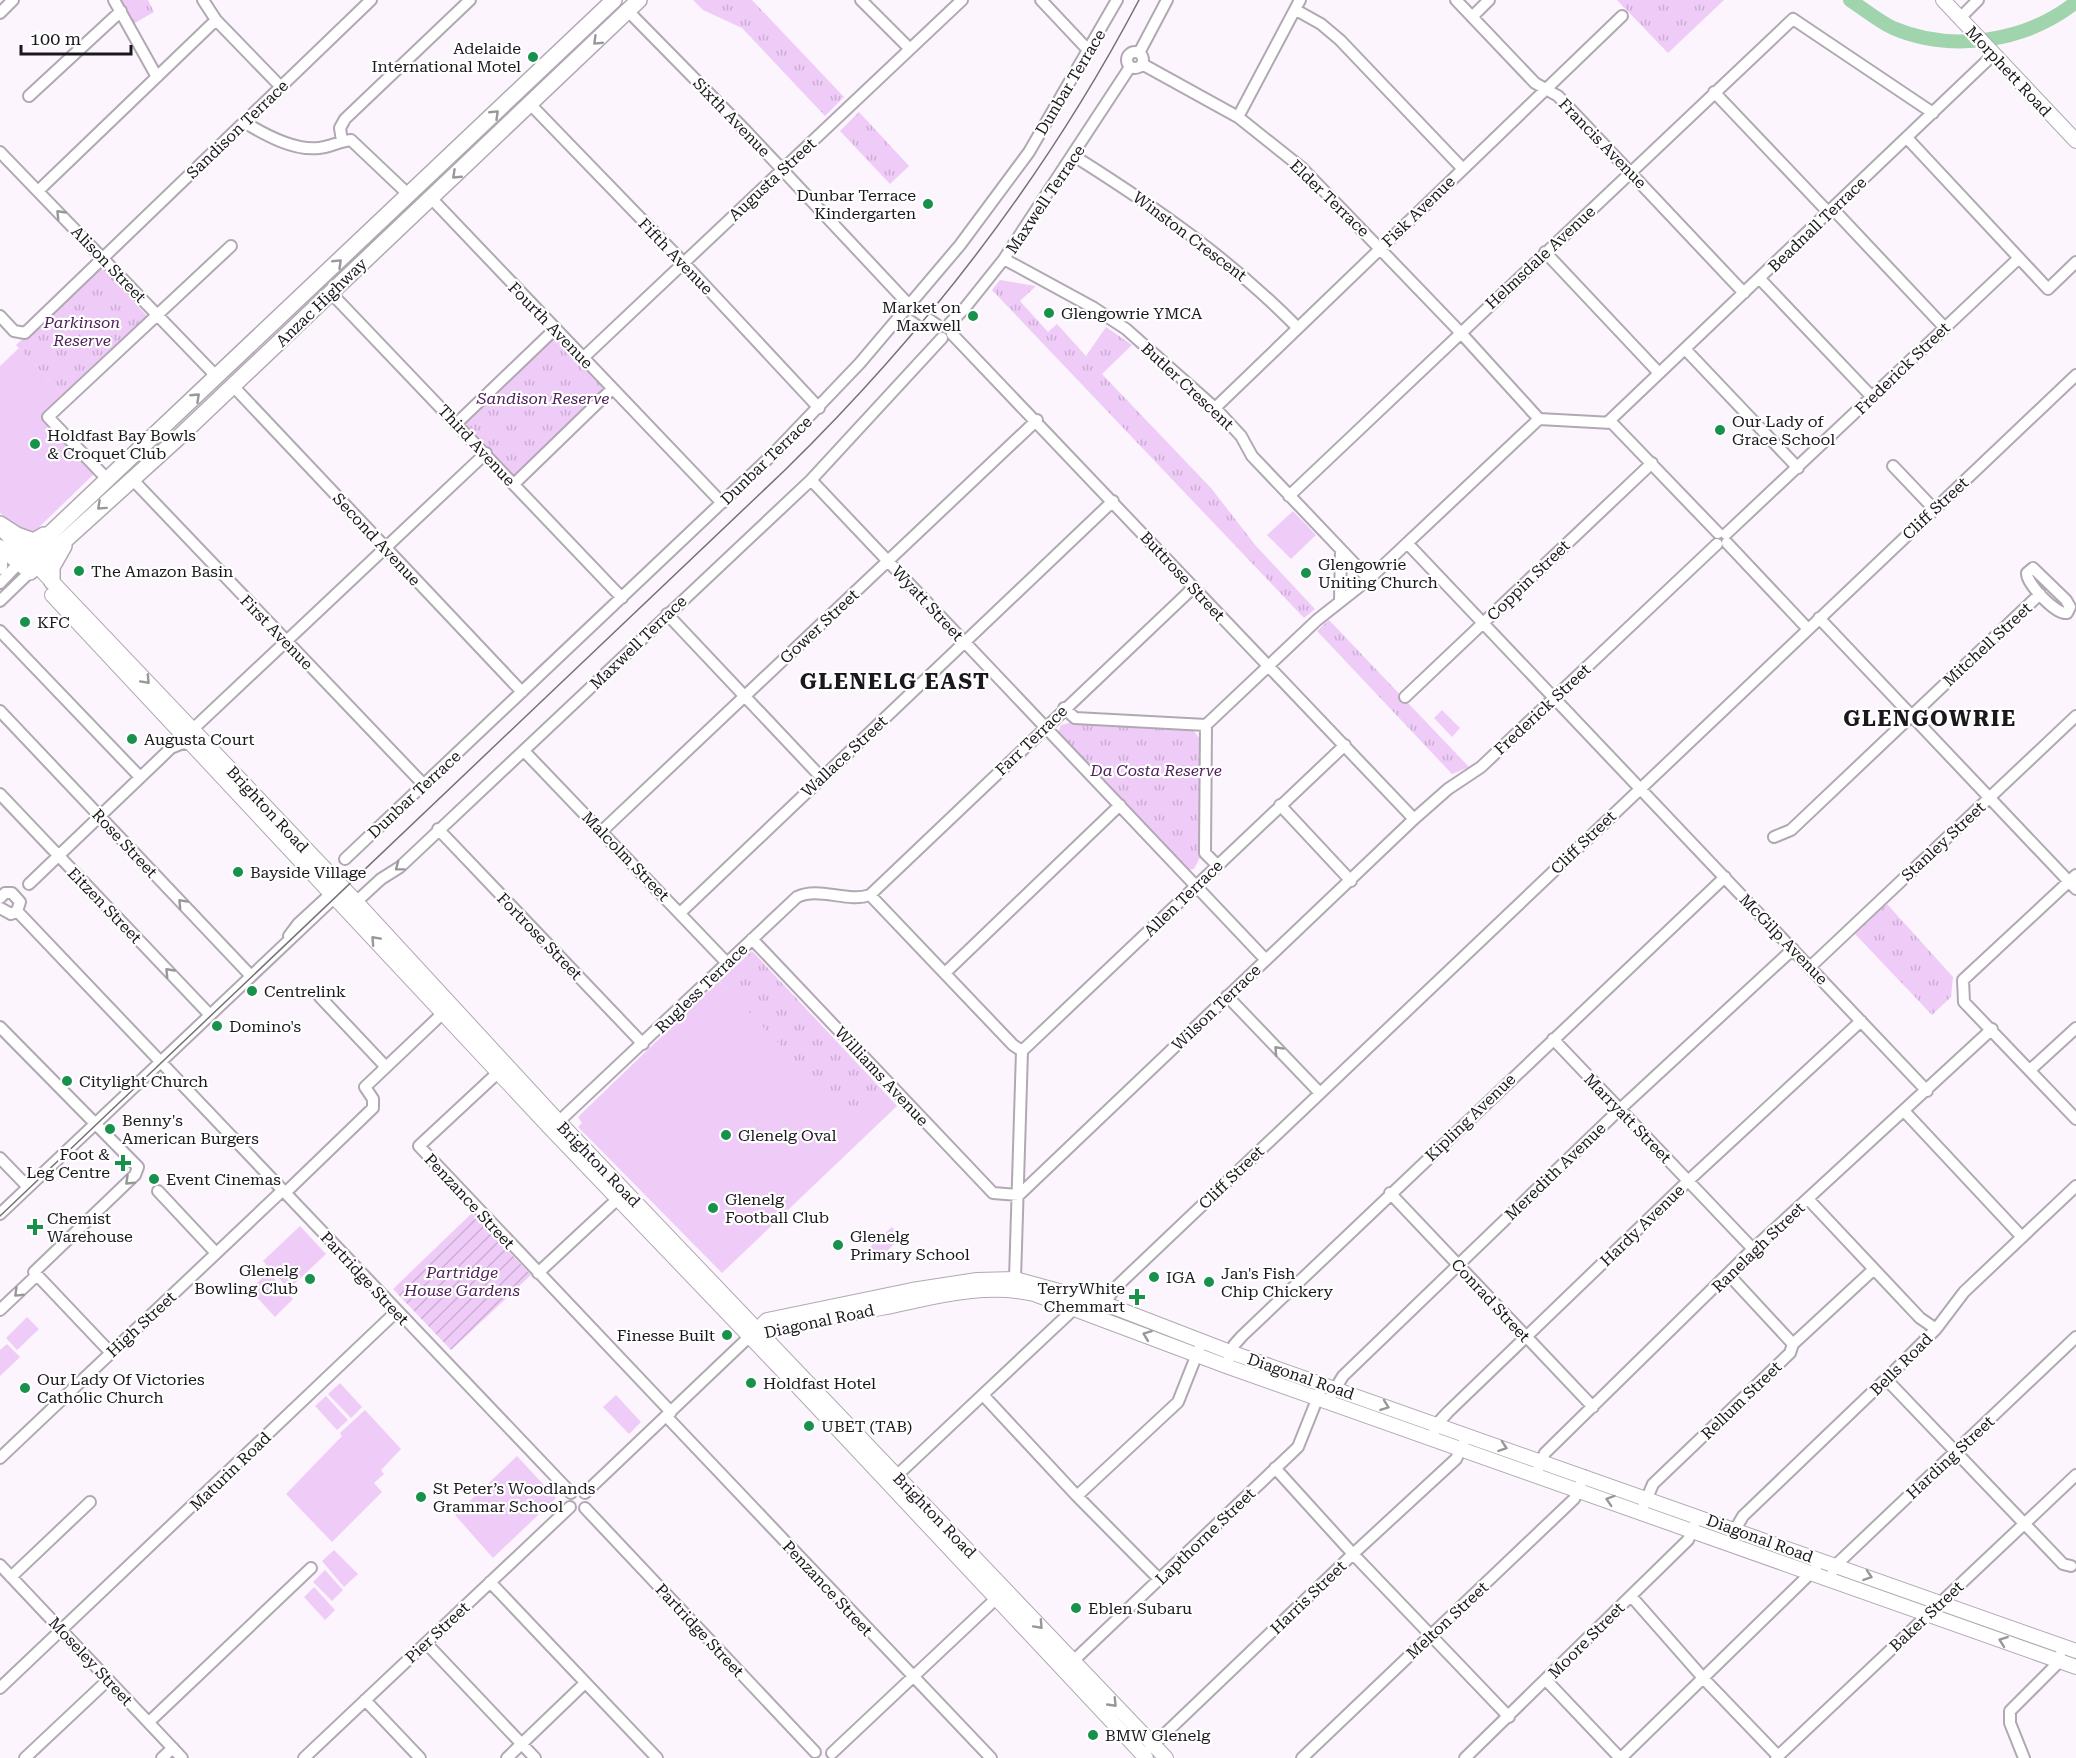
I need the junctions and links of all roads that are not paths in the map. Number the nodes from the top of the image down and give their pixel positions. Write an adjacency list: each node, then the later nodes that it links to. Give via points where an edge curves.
1 (13, 0): 20 (street)
2 (114, 0): 18 (street)
3 (371, 0): 32 (street, Sandison Terrace)
4 (470, 0): 42 (street, via 345,119 340,128)
5 (615, 0): 40 (highway, Anzac Highway, one-way to 5)
6 (639, 0): 19 (highway, Anzac Highway)
7 (861, 0): 25 (street)
8 (962, 0): 25 (street, Augusta Street)
9 (1041, 0): 26 (street)
10 (1117, 0): 26 (street, Dunbar Terrace)
11 (1167, 0): 28 (street)
12 (1456, 0): 21 (street, Francis Avenue)
13 (1489, 0): 21 (street)
14 (1943, 0): 23 (main road, Morphett Road)
15 (1978, 0): 23 (street)
16 (207, 2): 24 (street)
17 (1298, 5): 38 (street); 48 (street, via 1340,40)
18 (120, 11): 31 (street); 35 (street)
19 (628, 11): 36 (highway, Anzac Highway, one-way to 36); 49 (street, Sixth Avenue)
20 (0, 13)
21 (1472, 16): 33 (street, Francis Avenue, via 1535,83)
22 (1622, 16): 33 (street, Fisk Avenue)
23 (1960, 18): 27 (main road, Morphett Road)
24 (216, 20): 31 (street); 32 (street)
25 (910, 49): 49 (street, Augusta Street)
26 (1089, 51): 66 (street, Dunbar Terrace, via 1029,152)
27 (1992, 51): 37 (street, Beadnall Terrace); 43 (main road, Morphett Road)
28 (1139, 52): 29 (street); 30 (street, via 1128,55)
29 (1142, 64): 30 (street, via 1136,69); 38 (street, Elder Terrace)
30 (1130, 67): 47 (street, Maxwell Terrace)
31 (157, 77): 51 (street)
32 (280, 86): 39 (street, Sandison Terrace)
33 (1546, 88): 48 (street, Fisk Avenue); 50 (street, Francis Avenue)
34 (1714, 92): 37 (street, Helmsdale Avenue, via 1793,19); 50 (street, Helmsdale Avenue); 54 (street)
35 (29, 96)
36 (531, 105): 46 (highway, Anzac Highway); 61 (street, Fifth Avenue)
37 (1933, 113): 41 (street, Beadnall Terrace)
38 (1238, 117): 56 (street, Elder Terrace, via 1302,168)
39 (244, 122): 42 (street, via 293,145 319,148); 58 (street, Sandison Terrace)
40 (471, 136): 45 (highway, Anzac Highway); 46 (highway)
41 (1907, 138): 54 (street, Beadnall Terrace); 59 (street)
42 (342, 141): 52 (street, via 351,140 358,145)
43 (2076, 141)
44 (0, 152): 51 (street, Alison Street)
45 (454, 153): 46 (highway, via 466,149); 52 (highway, Anzac Highway)
46 (479, 153): 53 (highway, Anzac Highway, one-way to 53)
47 (1074, 156): 60 (street, Maxwell Terrace); 70 (street, Winston Crescent, via 1206,244)
48 (1462, 168): 56 (street, Fisk Avenue)
49 (782, 169): 61 (street, Augusta Street); 66 (street, Sixth Avenue)
50 (1630, 172): 57 (street, Helmsdale Avenue); 65 (street, Francis Avenue)
51 (38, 191): 58 (street, Alison Street, one-way to 51)
52 (409, 195): 69 (highway, Anzac Highway, one-way to 52)
53 (430, 198): 64 (highway, Anzac Highway); 72 (street, Fourth Avenue)
54 (1831, 211): 63 (street, Beadnall Terrace); 71 (street)
55 (231, 246): 67 (street)
56 (1380, 247): 70 (street, Fisk Avenue); 74 (street, Elder Terrace)
57 (1545, 252): 74 (street, Helmsdale Avenue); 79 (street)
58 (102, 257): 67 (street, Alison Street); 68 (street, Sandison Terrace, via 21,333)
59 (2019, 258): 62 (street, via 2048,289); 71 (street, Frederick Street)
60 (1004, 259): 73 (street, Maxwell Terrace); 86 (street, Butler Crescent, via 1126,329)
61 (683, 262): 78 (street, Augusta Street); 85 (street, Fifth Avenue)
62 (2076, 262)
63 (1760, 279): 65 (street, Beadnall Terrace); 84 (street)
64 (331, 293): 76 (highway, Anzac Highway); 90 (street, Third Avenue)
65 (1744, 293): 77 (street, Beadnall Terrace)
66 (911, 307): 73 (street, Sixth Avenue); 85 (street, Dunbar Terrace)
67 (157, 315): 81 (street, Alison Street); 99 (street, via 48,417)
68 (0, 316)
69 (276, 322): 75 (highway, Anzac Highway); 76 (highway)
70 (1297, 327): 86 (street, Fisk Avenue)
71 (1945, 328): 84 (street, Frederick Street)
72 (555, 329): 78 (street, Fourth Avenue); 90 (street)
73 (943, 331): 89 (street, Buttrose Street); 101 (street, Maxwell Terrace)
74 (1460, 332): 88 (street, Elder Terrace); 103 (street, Helmsdale Avenue)
75 (261, 337): 76 (highway); 81 (highway, Anzac Highway)
76 (283, 338): 82 (highway, Anzac Highway)
77 (1685, 349): 79 (street, Beadnall Terrace); 98 (street)
78 (583, 358): 83 (street, Fourth Avenue)
79 (1659, 373): 91 (street, Beadnall Terrace)
80 (2076, 375): 106 (street, Cliff Street)
81 (217, 377): 87 (highway, Anzac Highway, one-way to 81)
82 (233, 386): 92 (highway, Anzac Highway); 113 (street, Second Avenue)
83 (612, 389): 102 (street); 105 (street, Fourth Avenue)
84 (1872, 397): 98 (street, Frederick Street)
85 (819, 408): 105 (street, Dunbar Terrace)
86 (1215, 408): 103 (street, Butler Crescent)
87 (175, 417): 92 (highway, via 179,425); 93 (highway, Anzac Highway)
88 (1539, 419): 91 (street); 111 (street)
89 (1037, 420): 104 (street, Buttrose Street); 116 (street, Gower Street)
90 (457, 423): 95 (street, Third Avenue)
91 (1611, 424): 96 (street)
92 (190, 427): 94 (highway, Anzac Highway)
93 (157, 434): 94 (highway, via 169,430); 99 (highway, Anzac Highway)
94 (178, 438): 100 (highway, Anzac Highway)
95 (486, 453): 102 (street, Third Avenue); 113 (street)
96 (1652, 463): 110 (street); 129 (street, Coppin Street)
97 (1893, 466): 106 (street)
98 (1798, 468): 110 (street, Frederick Street)
99 (106, 478): 108 (highway, Anzac Highway)
100 (132, 479): 109 (highway, Anzac Highway, one-way to 109); 132 (street, First Avenue)
101 (811, 480): 116 (street, Wyatt Street); 127 (street, Maxwell Terrace)
102 (514, 484): 124 (street, Third Avenue)
103 (1289, 496): 114 (street, Butler Crescent)
104 (1113, 501): 122 (street, Buttrose Street); 133 (street, Wallace Street)
105 (722, 503): 124 (street, Dunbar Terrace)
106 (1934, 509): 128 (street, Cliff Street)
107 (0, 526): 108 (highway, via 34,542); 117 (main road)
108 (54, 528): 117 (highway, Anzac Highway)
109 (71, 533): 117 (highway, Anzac Highway); 120 (highway, via 52,567)
110 (1722, 539): 130 (street); 138 (street, Frederick Street)
111 (1407, 543): 119 (street); 129 (street, McGilp Avenue)
112 (0, 547): 117 (main road)
113 (385, 548): 132 (street); 135 (street, Second Avenue)
114 (1341, 550): 119 (street, Butler Crescent); 125 (street)
115 (0, 552): 118 (main road)
116 (888, 561): 133 (street, Wyatt Street); 136 (street, Gower Street)
117 (28, 564): 120 (main road, Brighton Road); 121 (street, Anzac Highway); 126 (street, Anzac Highway); 145 (main road, Brighton Road)
118 (0, 567)
119 (1369, 579): 125 (street)
120 (52, 582): 146 (main road, Brighton Road, one-way to 146)
121 (0, 583)
122 (1194, 587): 134 (street, Buttrose Street); 139 (street, Farr Terrace)
123 (2040, 594): 141 (street, Mitchell Street)
124 (622, 598): 135 (street, Dunbar Terrace)
125 (1340, 600): 134 (street)
126 (0, 601)
127 (667, 614): 136 (street); 149 (street, Maxwell Terrace)
128 (1819, 618): 130 (street, Cliff Street); 141 (street)
129 (1484, 623): 137 (street, Coppin Street); 138 (street, McGilp Avenue)
130 (1808, 629): 154 (street, Cliff Street)
131 (0, 631): 151 (street)
132 (286, 642): 146 (street); 153 (street, First Avenue)
133 (964, 642): 144 (street, Wyatt Street); 152 (street, Wallace Street)
134 (1269, 666): 143 (street); 147 (street, Buttrose Street)
135 (522, 692): 153 (street, Dunbar Terrace)
136 (745, 696): 152 (street); 162 (street, Gower Street)
137 (1405, 697)
138 (1556, 697): 154 (street, McGilp Avenue); 160 (street, Frederick Street, via 1481,767)
139 (1064, 708): 143 (street, via 1075,718); 144 (street, Farr Terrace)
140 (0, 711): 159 (street, Rose Street)
141 (1912, 714): 156 (street); 163 (street, Mitchell Street, via 1791,830)
142 (2076, 716): 156 (street, Stanley Street)
143 (1206, 725): 166 (street, via 1205,853)
144 (1044, 726): 158 (street, Wyatt Street); 172 (street, Farr Terrace)
145 (177, 728): 148 (main road, Brighton Road); 150 (street)
146 (193, 729): 148 (main road); 171 (main road, Brighton Road)
147 (1345, 745): 157 (street, Allen Terrace); 160 (street, Buttrose Street)
148 (193, 746): 150 (street, via 178,745); 171 (main road, Brighton Road)
149 (524, 751): 161 (street, Maxwell Terrace); 162 (street, Malcolm Street)
150 (165, 754): 151 (street)
151 (140, 777): 159 (street)
152 (821, 777): 177 (street, Wallace Street)
153 (424, 785): 165 (street, Dunbar Terrace)
154 (1640, 788): 167 (street, McGilp Avenue); 201 (street, Cliff Street)
155 (0, 794): 164 (street, Eitzen Street)
156 (1989, 798): 169 (street); 182 (street, Stanley Street)
157 (1280, 805): 166 (street, Allen Terrace); 168 (street)
158 (1120, 806): 170 (street, Wyatt Street); 183 (street)
159 (101, 818): 164 (street); 184 (street, Rose Street, one-way to 159)
160 (1414, 819): 168 (street, Wilson Terrace)
161 (438, 829): 174 (street, Maxwell Terrace, one-way to 174, via 400,867); 194 (street, Fortrose Street)
162 (602, 831): 177 (street, Malcolm Street)
163 (1774, 837)
164 (59, 857): 173 (street, via 29,884); 188 (street, Eitzen Street, one-way to 164)
165 (345, 860)
166 (1217, 865): 170 (street, Allen Terrace)
167 (1725, 877): 179 (street, McGilp Avenue); 193 (street, Kipling Avenue)
168 (1352, 881): 180 (street, Wilson Terrace)
169 (2074, 882): 192 (street, via 1963,980 1964,1002)
170 (1196, 886): 180 (street, Wyatt Street); 195 (street, Allen Terrace)
171 (336, 893): 174 (main road, Brighton Road); 184 (street); 187 (main road, Brighton Road, one-way to 171)
172 (870, 894): 178 (street, Rugless Terrace, via 802,895); 183 (street)
173 (7, 895): 175 (street, via 20,905)
174 (356, 902): 198 (main road, Brighton Road)
175 (17, 911): 176 (street); 196 (street, Partridge Street)
176 (2, 912)
177 (680, 913): 181 (street, Malcolm Street)
178 (753, 939): 181 (street, Rugless Terrace); 215 (street, Williams Avenue, via 993,1194)
179 (1793, 949): 182 (street, McGilp Avenue); 202 (street, Meredith Avenue)
180 (1266, 960): 185 (street, Wilson Terrace)
181 (727, 963): 194 (street, Rugless Terrace)
182 (1810, 967): 189 (street, McGilp Avenue)
183 (945, 973): 195 (street)
184 (251, 976): 188 (street)
185 (1227, 996): 201 (street, one-way to 185); 215 (street, Wilson Terrace)
186 (320, 997): 197 (street)
187 (443, 1013): 197 (street, High Street); 198 (main road, Brighton Road)
188 (210, 1015): 196 (street)
189 (1861, 1021): 200 (street, McGilp Avenue); 208 (street, Hardy Avenue)
190 (0, 1027): 205 (street)
191 (2076, 1028): 199 (street)
192 (1992, 1029): 199 (street); 200 (street, Ranelagh Street)
193 (1553, 1039): 202 (street, Marryatt Street); 213 (street, Kipling Avenue)
194 (643, 1044): 206 (street, Rugless Terrace)
195 (1022, 1052): 215 (street)
196 (160, 1062): 205 (street); 212 (street, Partridge Street)
197 (386, 1067): 212 (street, High Street, via 365,1087 373,1099 373,1108)
198 (502, 1069): 206 (main road, Brighton Road); 223 (street, Penzance Street, via 418,1146)
199 (2030, 1070): 204 (street)
200 (1927, 1091): 203 (street, Ranelagh Street)
201 (1319, 1092): 227 (street, Cliff Street)
202 (1619, 1110): 208 (street, Marryatt Street); 221 (street, Meredith Avenue)
203 (1905, 1112): 216 (street, Ranelagh Street); 218 (street)
204 (2076, 1119)
205 (94, 1124): 210 (street); 224 (street, one-way to 224, via 132,1159 138,1172)
206 (555, 1125): 214 (main road, Brighton Road)
207 (0, 1158): 210 (street)
208 (1688, 1180): 219 (street, Marryatt Street); 238 (street, Hardy Avenue)
209 (2076, 1186): 218 (street, Bells Road)
210 (28, 1187): 217 (street)
211 (158, 1191): 220 (street)
212 (284, 1192): 220 (street, High Street); 233 (street, Partridge Street)
213 (1390, 1193): 221 (street, Conrad Street); 242 (street, Kipling Avenue)
214 (622, 1195): 223 (street); 237 (main road, Brighton Road)
215 (1019, 1195): 226 (street)
216 (1808, 1199): 219 (street, Ranelagh Street); 222 (street)
217 (0, 1214)
218 (2021, 1236): 236 (street, Bells Road, via 1964,1292)
219 (1753, 1249): 225 (street, Ranelagh Street)
220 (216, 1253): 243 (street, High Street)
221 (1458, 1264): 238 (street, Conrad Street); 248 (street, Meredith Avenue)
222 (1874, 1269): 236 (street, via 1920,1318); 241 (street, Rellum Street)
223 (538, 1273): 252 (street, Penzance Street)
224 (35, 1274): 232 (street, one-way to 232); 243 (street)
225 (1729, 1275): 241 (street); 251 (street, Ranelagh Street)
226 (1015, 1279): 230 (main road, Diagonal Road); 237 (main road, Diagonal Road, via 977,1280 912,1290 767,1320)
227 (1117, 1286): 230 (street, Cliff Street); 231 (street, via 1112,1300)
228 (1052, 1300): 229 (main road, Diagonal Road); 234 (main road, Diagonal Road, via 1016,1290 978,1289); 235 (street, via 1058,1309)
229 (1076, 1308): 230 (main road, Diagonal Road); 235 (street)
230 (1100, 1309): 231 (main road, Diagonal Road); 244 (main road, Diagonal Road, one-way to 230)
231 (1117, 1309): 240 (main road, Diagonal Road)
232 (0, 1310)
233 (397, 1311): 266 (street, Partridge Street); 294 (street, Maturin Road)
234 (796, 1324): 237 (main road, Diagonal Road); 245 (main road, via 781,1341)
235 (1054, 1328): 249 (street)
236 (1936, 1329): 247 (street, Bells Road)
237 (757, 1333): 245 (main road, Brighton Road); 252 (street); 264 (main road, Brighton Road)
238 (1525, 1337): 251 (street, Conrad Street); 253 (street, Hardy Avenue)
239 (2076, 1337): 257 (street, Harding Street)
240 (1202, 1340): 242 (main road, Diagonal Road); 244 (street)
241 (1793, 1344): 269 (street, Rellum Street, via 1790,1353 1653,1484)
242 (1230, 1352): 246 (street, Kipling Avenue); 248 (main road, Diagonal Road)
243 (111, 1353): 258 (street, High Street)
244 (1197, 1355): 246 (main road, Diagonal Road); 268 (street, via 1178,1402)
245 (785, 1356): 264 (main road, Brighton Road)
246 (1226, 1366): 250 (main road, Diagonal Road)
247 (1886, 1379): 257 (street); 276 (street, Bells Road)
248 (1328, 1385): 250 (street, Meredith Avenue); 253 (main road, Diagonal Road, one-way to 253)
249 (983, 1395): 264 (street); 268 (street)
250 (1323, 1400): 255 (main road, Diagonal Road); 260 (street, Lapthorne Street, via 1298,1447)
251 (1593, 1407): 259 (street, Ranelagh Street)
252 (669, 1414): 267 (street); 302 (street, Penzance Street)
253 (1437, 1424): 254 (main road, Diagonal Road); 255 (street, Hardy Avenue)
254 (1466, 1434): 256 (street, Harris Street); 259 (main road, Diagonal Road, one-way to 259)
255 (1432, 1438): 256 (main road, Diagonal Road)
256 (1461, 1449): 261 (main road, Diagonal Road); 279 (street, Harris Street, via 1456,1459)
257 (1955, 1452): 275 (street); 282 (street, Harding Street)
258 (0, 1458)
259 (1541, 1460): 261 (street, Ranelagh Street); 263 (main road, Diagonal Road)
260 (1275, 1468): 279 (street); 288 (street, Lapthorne Street)
261 (1536, 1474): 265 (main road, Diagonal Road)
262 (2076, 1475): 275 (street, Baker Street)
263 (1584, 1476): 265 (street, Melton Street); 269 (main road, Diagonal Road)
264 (893, 1479): 290 (main road, Brighton Road)
265 (1579, 1490): 273 (main road, Diagonal Road, one-way to 265); 295 (street, Melton Street)
266 (571, 1493): 267 (street); 271 (street)
267 (585, 1493): 272 (street)
268 (1077, 1496): 288 (street)
269 (1646, 1497): 273 (street, Rellum Street); 274 (main road, Diagonal Road)
270 (90, 1502): 286 (street)
271 (570, 1507): 272 (street); 289 (street, Pier Street)
272 (585, 1508): 314 (street, Partridge Street)
273 (1642, 1511): 277 (main road, Diagonal Road)
274 (1696, 1516): 276 (main road, Diagonal Road); 277 (street, Moore Street)
275 (2024, 1524): 283 (street, via 2063,1564); 292 (street, Baker Street)
276 (1734, 1529): 278 (street, Bells Road); 280 (main road, Diagonal Road)
277 (1693, 1530): 278 (main road, Diagonal Road); 291 (street, Moore Street, via 1688,1540)
278 (1728, 1544): 285 (main road, Diagonal Road)
279 (1353, 1554): 295 (street); 313 (street, Harris Street)
280 (1821, 1560): 282 (main road, Diagonal Road); 285 (street)
281 (0, 1565): 286 (street, Moseley Street)
282 (1835, 1565): 287 (street, Harding Street); 292 (main road, Diagonal Road, one-way to 292)
283 (2071, 1566)
284 (311, 1568): 310 (street)
285 (1813, 1574): 287 (main road, Diagonal Road); 303 (street)
286 (11, 1577): 294 (street, Moseley Street)
287 (1829, 1579): 293 (main road, Diagonal Road)
288 (1160, 1580): 298 (street, Lapthorne Street)
289 (490, 1582): 296 (street, Pier Street); 306 (street)
290 (1000, 1594): 298 (main road, Brighton Road, one-way to 298); 301 (main road, Brighton Road); 302 (street)
291 (1631, 1596): 303 (street); 305 (street, Moore Street)
292 (1942, 1602): 293 (street, Baker Street); 297 (main road, Diagonal Road)
293 (1928, 1614): 299 (main road, Diagonal Road, one-way to 293); 316 (street, Baker Street)
294 (62, 1630): 304 (street, Moseley Street); 307 (street, Maturin Road)
295 (1430, 1635): 309 (street); 327 (street, Melton Street)
296 (426, 1643): 308 (street, Pier Street); 311 (street)
297 (2070, 1649): 299 (street)
298 (1073, 1661): 301 (street, Lapthorne Street); 313 (main road, Brighton Road, one-way to 313)
299 (2059, 1661): 300 (main road, Diagonal Road); 330 (street, via 2010,1711 2010,1723)
300 (2076, 1667)
301 (1062, 1671): 313 (main road, Brighton Road)
302 (912, 1676): 315 (street); 325 (street, Penzance Street)
303 (1704, 1679): 316 (street); 329 (street)
304 (108, 1680): 310 (street, Moseley Street); 317 (street)
305 (1546, 1680): 309 (street, Moore Street); 329 (street)
306 (585, 1683): 311 (street); 324 (street)
307 (0, 1688)
308 (365, 1700): 320 (street, Pier Street); 321 (street)
309 (1509, 1717): 328 (street, Moore Street)
310 (149, 1722): 312 (street, Moseley Street)
311 (522, 1744): 322 (street); 323 (street)
312 (173, 1748): 318 (street); 319 (street, Moseley Street)
313 (1147, 1753): 326 (main road, Brighton Road)
314 (814, 1755): 315 (street, via 826,1749)
315 (833, 1755)
316 (1777, 1757)
317 (25, 1758)
318 (162, 1758)
319 (182, 1758)
320 (304, 1758)
321 (420, 1758)
322 (507, 1758)
323 (535, 1758)
324 (657, 1758)
325 (992, 1758)
326 (1166, 1758)
327 (1302, 1758)
328 (1466, 1758)
329 (1620, 1758)
330 (2024, 1758)

